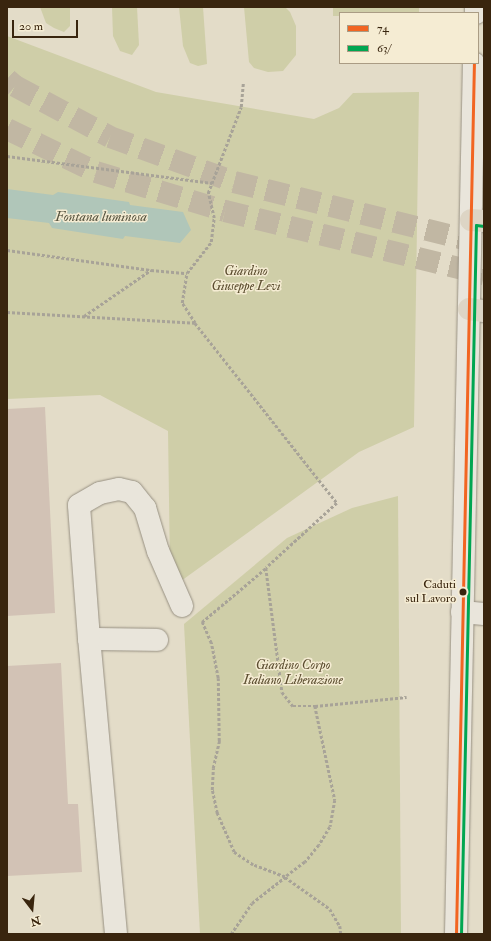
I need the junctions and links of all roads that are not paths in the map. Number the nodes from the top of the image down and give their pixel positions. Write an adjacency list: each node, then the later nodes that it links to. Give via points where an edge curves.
1 (474, 64): 2 (street)
2 (478, 193): 3 (street)
3 (478, 221): 4 (street)
4 (477, 310): 5 (street)
5 (476, 339): 7 (street)
6 (182, 606): 9 (street, via 158,551 145,508 132,492 119,489 100,493 80,505)
7 (462, 612): 8 (street); 12 (street)
8 (484, 614)
9 (89, 639): 10 (street); 11 (street)
10 (157, 640)
11 (116, 934)
12 (456, 934)

